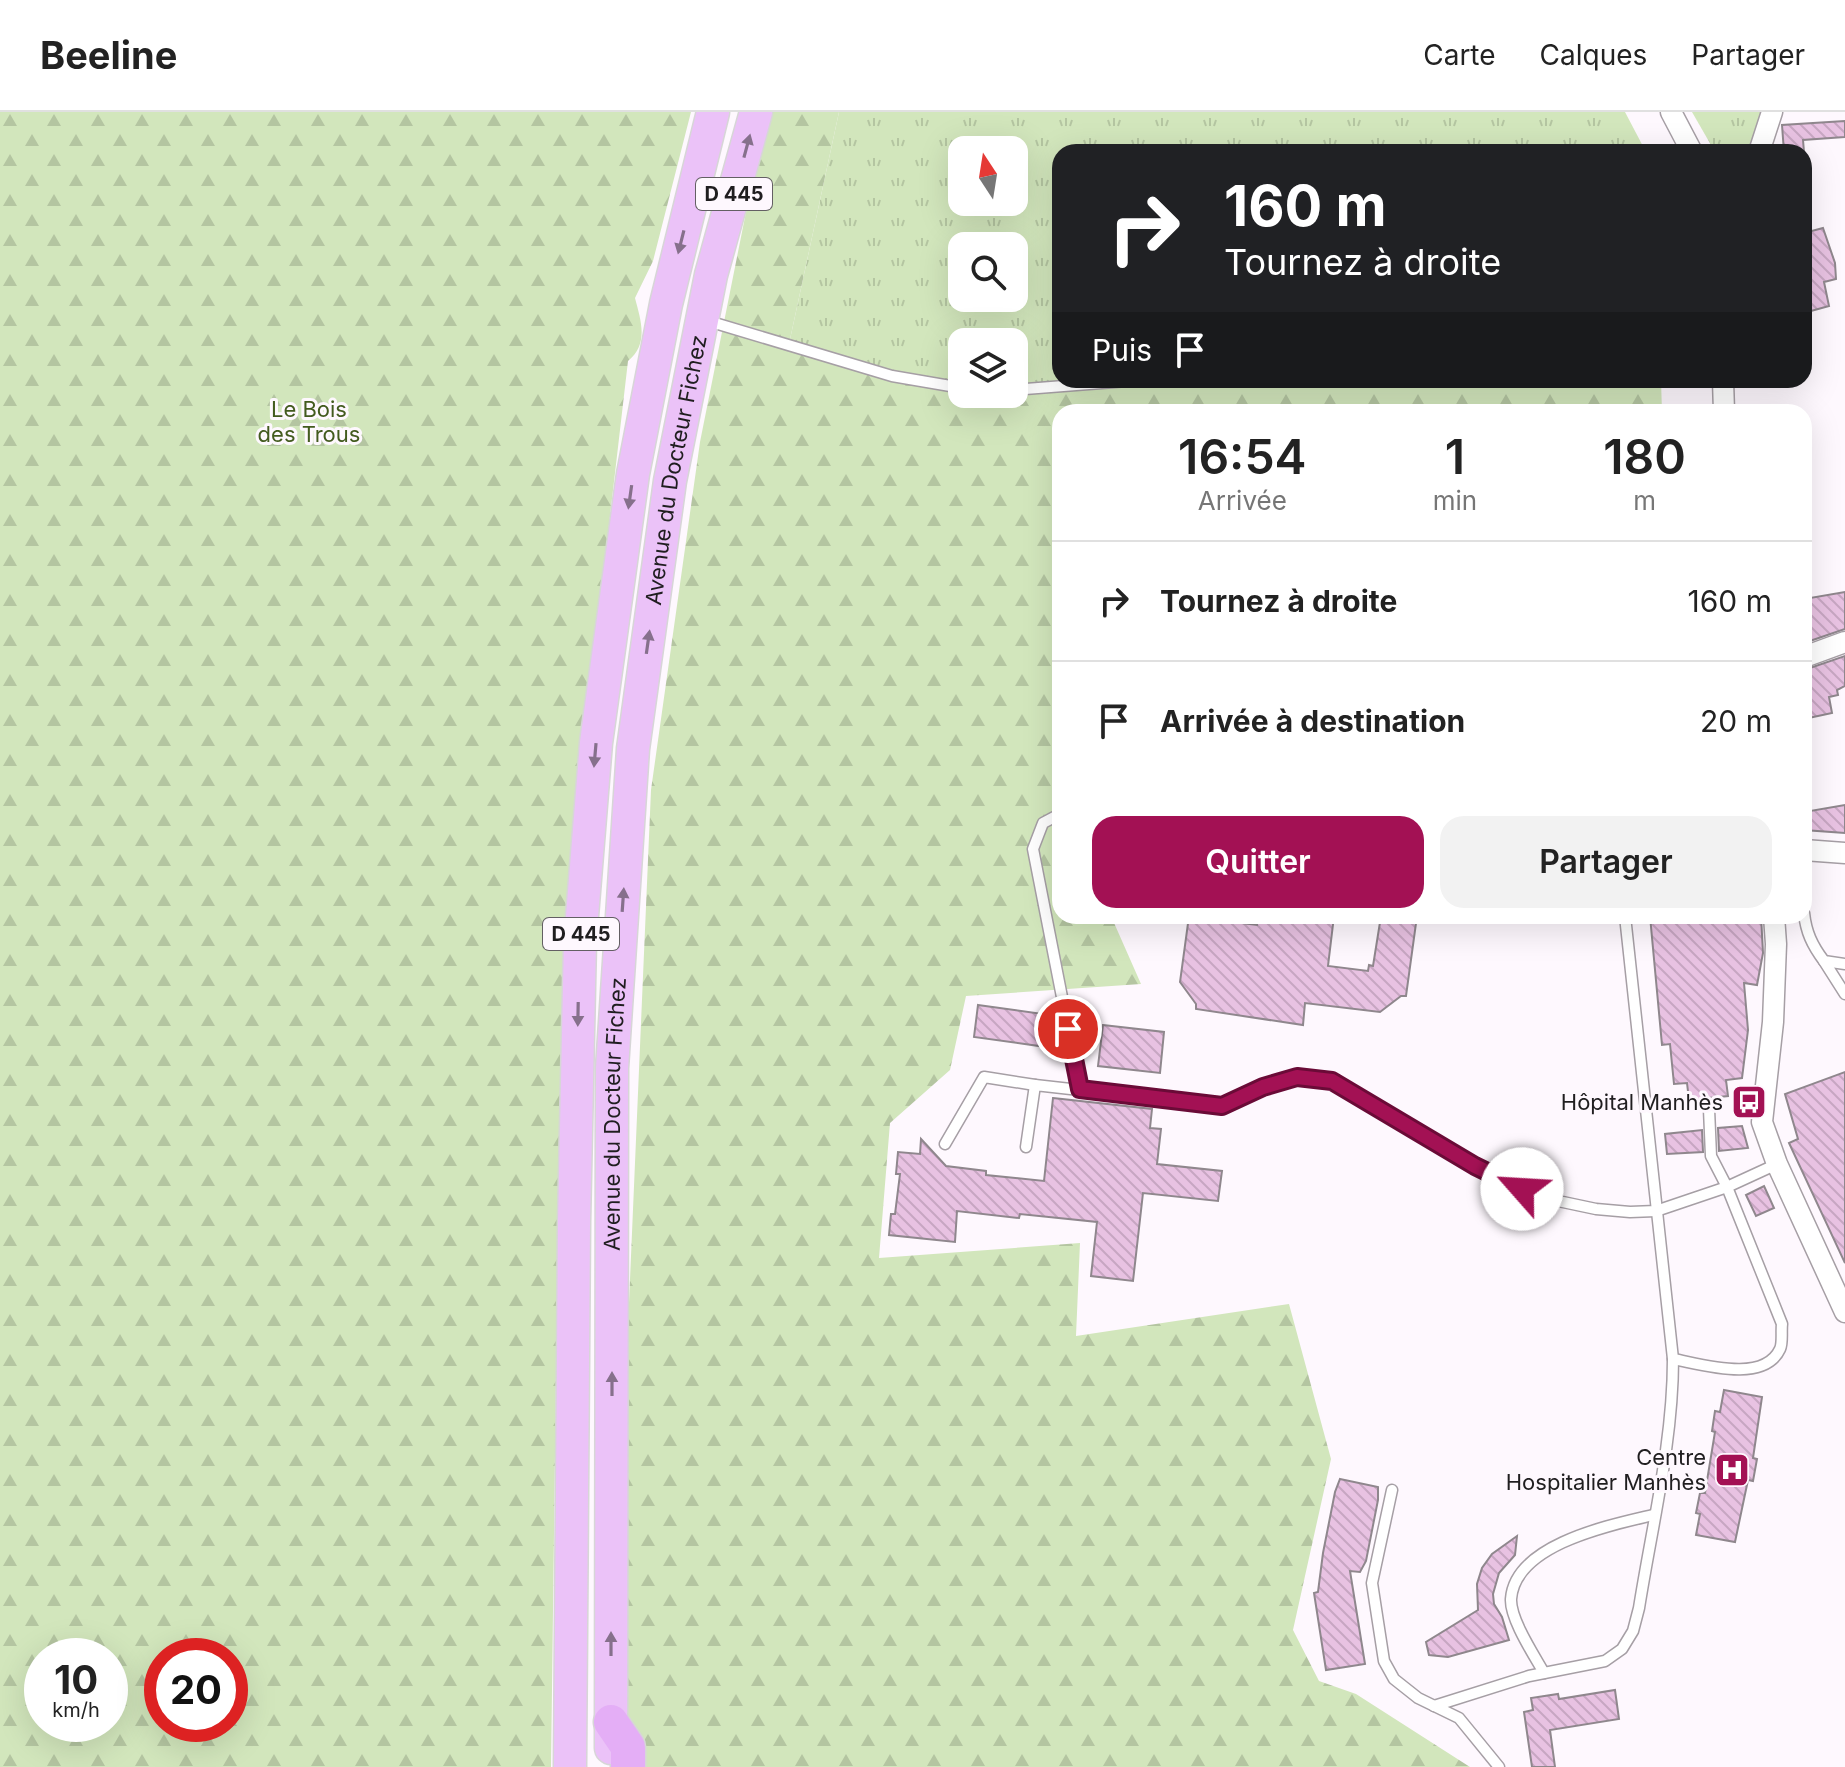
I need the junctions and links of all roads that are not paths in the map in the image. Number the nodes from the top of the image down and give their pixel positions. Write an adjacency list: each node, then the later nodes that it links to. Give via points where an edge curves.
1 (713, 112): 37 (main road, D 445, one-way to 37, via 666,304 633,474 596,743 580,941)
2 (756, 112): 7 (main road, Avenue du Docteur Fichez / D 445, one-way to 2)
3 (1671, 112): 5 (street)
4 (1772, 112): 6 (street)
5 (1688, 144)
6 (1762, 144)
7 (702, 319): 8 (lane, via 892,376); 36 (main road, Avenue du Docteur Fichez / D 445, one-way to 7, via 612,1068 633,749 670,481)
8 (948, 386)
9 (1052, 387): 10 (lane)
10 (1028, 389)
11 (1845, 642): 12 (street)
12 (1812, 654)
13 (1052, 818): 23 (lane, via 1043,823 1033,849)
14 (1812, 851): 15 (street)
15 (1845, 853)
16 (1626, 924): 29 (lane)
17 (1775, 924): 27 (street, via 1773,1022 1762,1122)
18 (1806, 924): 19 (lane)
19 (1824, 961): 20 (lane); 21 (lane)
20 (1845, 964)
21 (1845, 994)
22 (1035, 1085): 23 (lane); 25 (lane, via 984,1077); 26 (lane)
23 (1080, 1089): 29 (lane, via 1222,1106 1297,1077 1332,1081 1475,1166 1544,1198 1596,1209)
24 (1709, 1109): 28 (lane, via 1711,1156)
25 (945, 1144)
26 (1026, 1147)
27 (1777, 1164): 28 (lane); 30 (street)
28 (1727, 1187): 29 (lane); 31 (lane, via 1782,1324 1780,1349 1770,1361 1734,1371)
29 (1656, 1211): 31 (lane)
30 (1845, 1312)
31 (1673, 1359): 33 (lane)
32 (1392, 1490): 35 (lane, via 1372,1583 1384,1661 1394,1679)
33 (1653, 1515): 34 (lane, via 1639,1608 1622,1649 1605,1661); 34 (lane, via 1571,1540 1536,1557 1515,1580 1510,1602)
34 (1544, 1673): 35 (lane)
35 (1434, 1706): 40 (lane, via 1459,1718)
36 (611, 1722): 38 (main road, D 445); 39 (highway, via 628,1747)
37 (570, 1767)
38 (611, 1767)
39 (628, 1767)
40 (1499, 1767)

